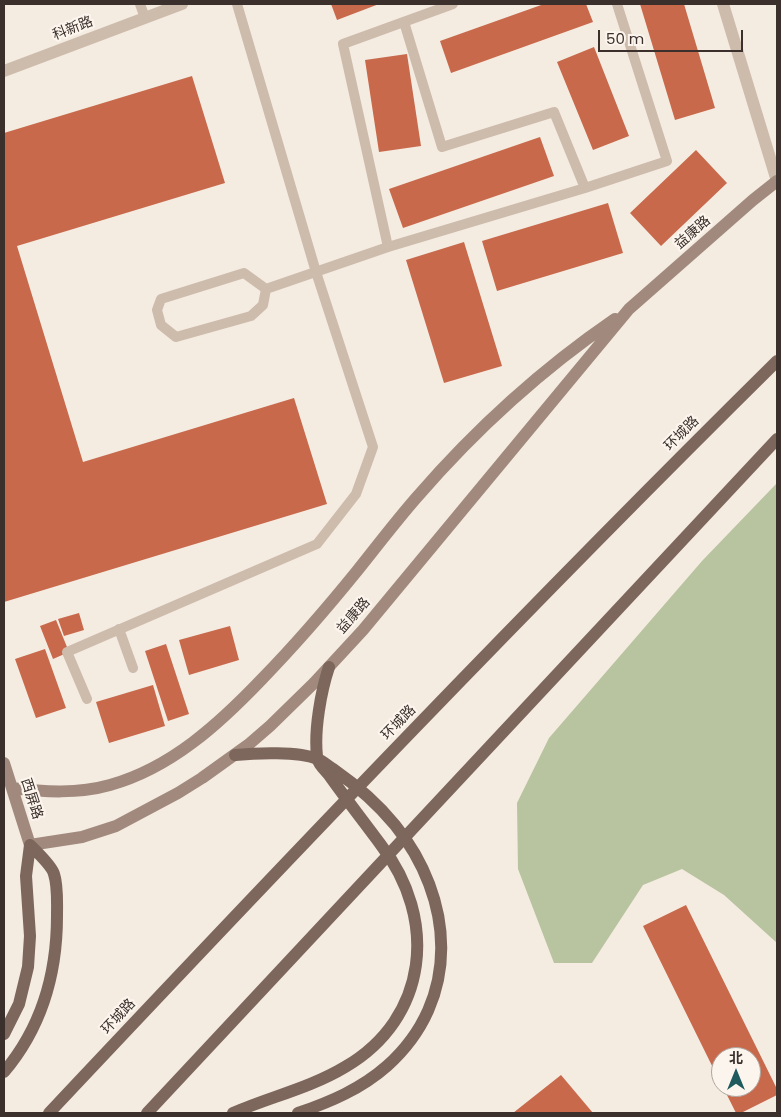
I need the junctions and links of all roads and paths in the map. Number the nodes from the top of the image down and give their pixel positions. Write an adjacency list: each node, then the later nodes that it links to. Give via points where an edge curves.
1 (140, 4): 7 (lane)
2 (182, 4): 7 (street, 科新路)
3 (236, 4): 13 (lane)
4 (453, 4): 8 (lane)
5 (617, 4): 11 (lane, via 667,161)
6 (723, 4): 10 (street)
7 (145, 18): 9 (street, 科新路)
8 (404, 22): 11 (lane, via 442,147 554,112); 12 (lane, via 343,44)
9 (4, 71)
10 (777, 181): 15 (main road, 益康路)
11 (585, 188): 12 (lane)
12 (388, 248): 13 (lane)
13 (316, 272): 14 (lane); 18 (lane, via 373,447 356,494 317,544)
14 (266, 289): 14 (lane, via 244,273 161,299 157,310 161,326 176,337 251,316 263,306)
15 (629, 309): 19 (main road, 益康路); 25 (main road, 益康路, via 560,360 464,446 416,498 301,637 251,691 183,750 158,766 109,785 54,792)
16 (777, 361): 29 (main road, 环城路, bridge, via 473,668)
17 (777, 438): 30 (main road, bridge)
18 (119, 629): 20 (lane); 21 (lane, via 66,652)
19 (330, 667): 22 (main road, 益康路, via 270,726); 23 (main road, via 320,702)
20 (133, 668)
21 (87, 699)
22 (235, 754): 23 (main road); 26 (main road, 益康路, via 178,793 116,826 82,837)
23 (317, 758): 31 (main road, via 394,863 408,891 418,936 413,984 392,1025 358,1059 319,1081); 32 (main road, via 375,802 414,851 428,877 436,902 442,954 437,983 426,1012 400,1053 358,1087)
24 (4, 763): 25 (main road, 西屏路)
25 (12, 788): 26 (main road, 西屏路)
26 (30, 845): 27 (main road, via 26,876 28,967 19,1004); 28 (main road, via 54,872 57,910 55,956 46,998 35,1026)
27 (4, 1034)
28 (4, 1072)
29 (49, 1113)
30 (147, 1113)
31 (233, 1113)
32 (298, 1113)

